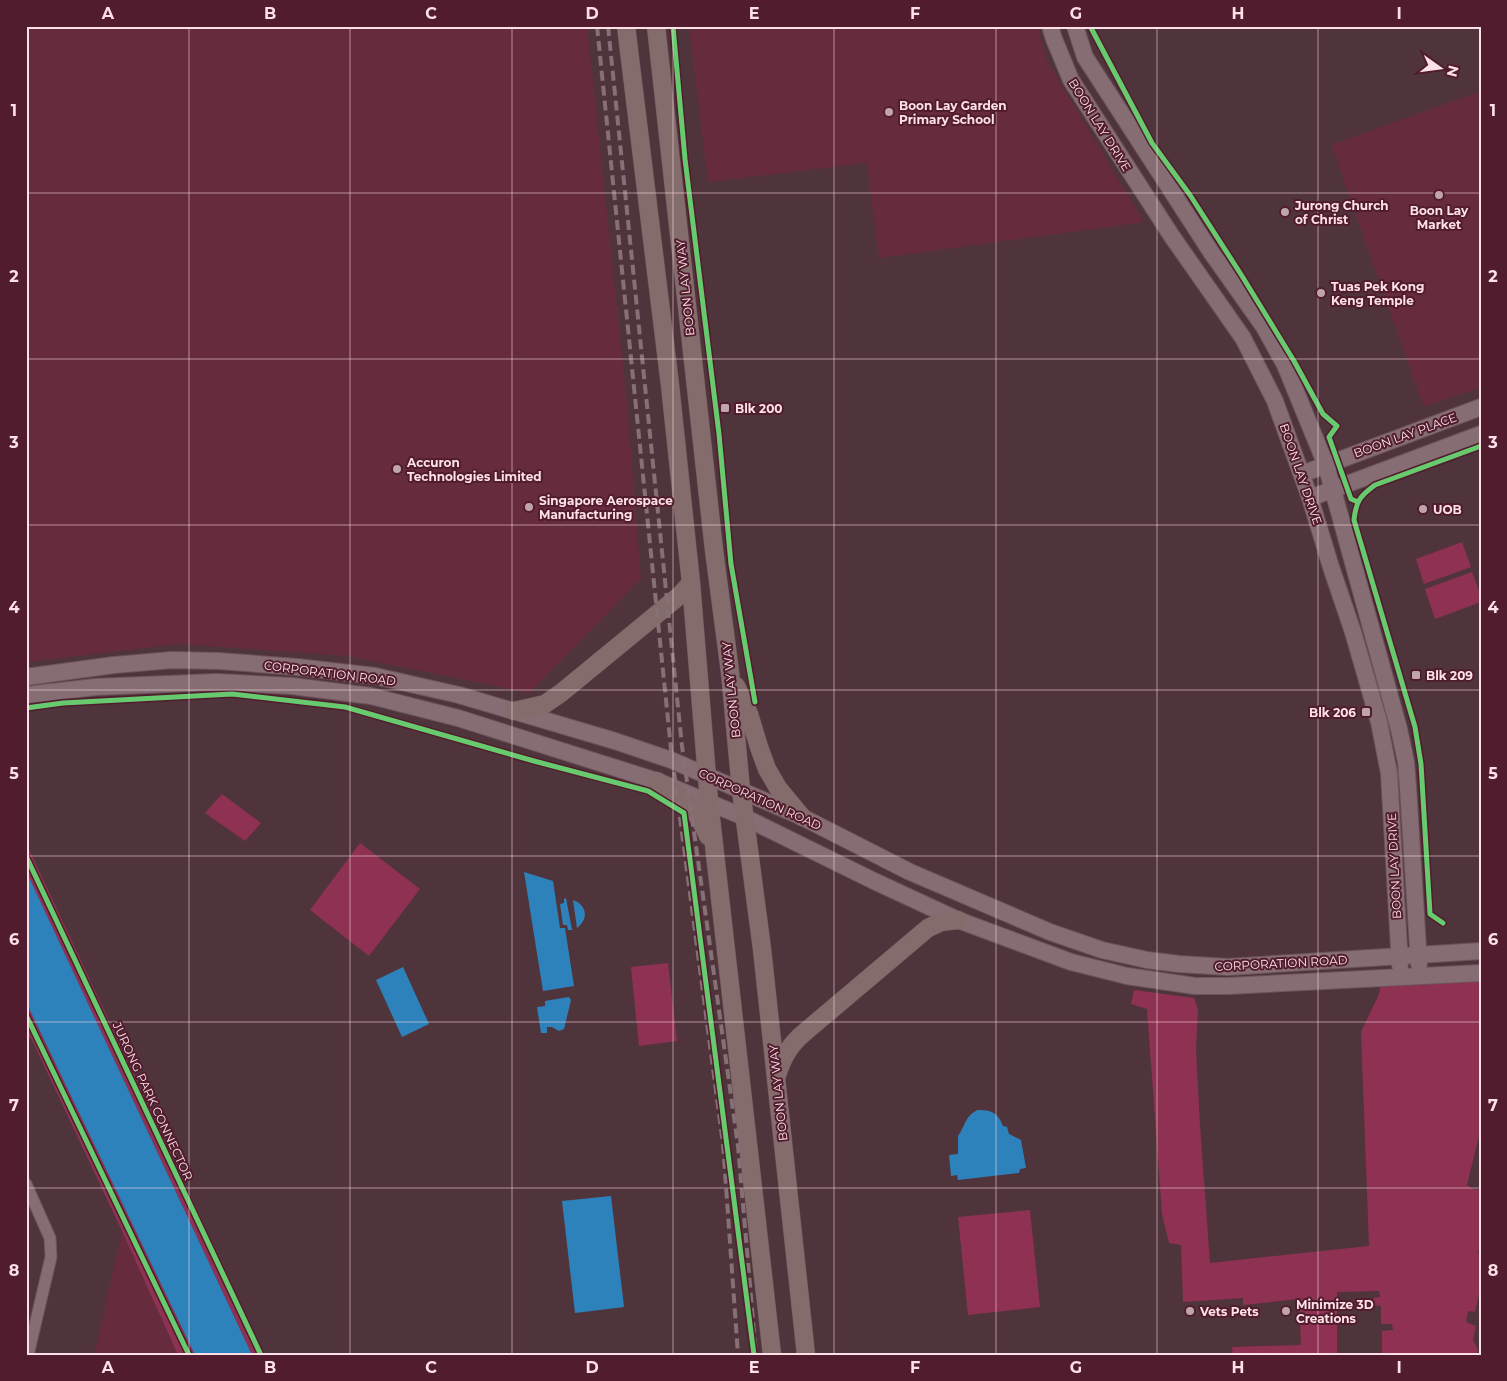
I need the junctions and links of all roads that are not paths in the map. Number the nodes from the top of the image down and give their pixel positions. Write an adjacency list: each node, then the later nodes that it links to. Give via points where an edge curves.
1 (626, 26): 17 (main road, via 669,375)
2 (656, 26): 18 (main road, BOON LAY WAY)
3 (1050, 26): 6 (main road, BOON LAY DRIVE, via 1071,80)
4 (1075, 26): 5 (main road, BOON LAY DRIVE, via 1085,56)
5 (1163, 177): 6 (main road, via 1151,179); 7 (main road, BOON LAY DRIVE)
6 (1144, 194): 8 (main road, BOON LAY DRIVE)
7 (1211, 252): 8 (main road, via 1207,264); 13 (main road, BOON LAY DRIVE, via 1281,357)
8 (1194, 268): 14 (main road, BOON LAY DRIVE, via 1243,338 1275,401)
9 (1481, 407): 11 (main road, BOON LAY PLACE)
10 (1481, 434): 12 (main road, BOON LAY PLACE)
11 (1406, 435): 12 (main road, via 1406,445); 13 (main road, BOON LAY PLACE)
12 (1417, 458): 15 (main road, BOON LAY PLACE)
13 (1326, 465): 14 (main road, BOON LAY PLACE); 15 (main road, BOON LAY DRIVE)
14 (1302, 474): 16 (main road, BOON LAY DRIVE)
15 (1333, 490): 16 (main road, BOON LAY PLACE); 31 (main road, BOON LAY DRIVE, via 1406,762)
16 (1310, 498): 32 (main road, BOON LAY DRIVE, via 1354,632 1379,722 1389,773)
17 (690, 583): 21 (main road, via 679,596 561,693 545,704); 22 (main road)
18 (730, 672): 24 (main road, BOON LAY WAY); 27 (main road, via 749,714 767,769)
19 (26, 676): 21 (main road, CORPORATION ROAD, via 172,660 219,661 375,676)
20 (26, 695): 23 (main road, CORPORATION ROAD, via 95,687 216,682 292,686 370,696 458,718)
21 (514, 711): 22 (main road, CORPORATION ROAD, via 615,741)
22 (707, 774): 24 (main road, CORPORATION ROAD); 25 (main road)
23 (657, 781): 25 (main road, CORPORATION ROAD); 28 (main road, via 693,809 704,824)
24 (741, 790): 26 (main road, BOON LAY WAY); 27 (main road, CORPORATION ROAD)
25 (709, 801): 26 (main road, CORPORATION ROAD); 28 (main road)
26 (744, 817): 29 (main road, CORPORATION ROAD); 38 (main road, BOON LAY WAY)
27 (802, 817): 33 (main road, CORPORATION ROAD, via 910,872 1050,932 1102,950 1138,958)
28 (715, 853): 41 (main road)
29 (958, 920): 37 (main road, CORPORATION ROAD, via 1071,962 1172,983); 38 (main road, via 928,928 793,1042 782,1058)
30 (1481, 951): 31 (main road, CORPORATION ROAD)
31 (1418, 954): 32 (main road, CORPORATION ROAD); 35 (main road, BOON LAY DRIVE)
32 (1399, 955): 33 (main road, CORPORATION ROAD); 36 (main road, BOON LAY DRIVE)
33 (1214, 966): 37 (main road)
34 (1481, 973): 35 (main road, CORPORATION ROAD)
35 (1420, 976): 36 (main road, CORPORATION ROAD)
36 (1401, 977): 37 (main road, CORPORATION ROAD)
37 (1214, 986)
38 (776, 1077): 42 (main road, BOON LAY WAY)
39 (26, 1184): 40 (street, via 50,1238 50,1257)
40 (28, 1349)
41 (772, 1355)
42 (806, 1355)

